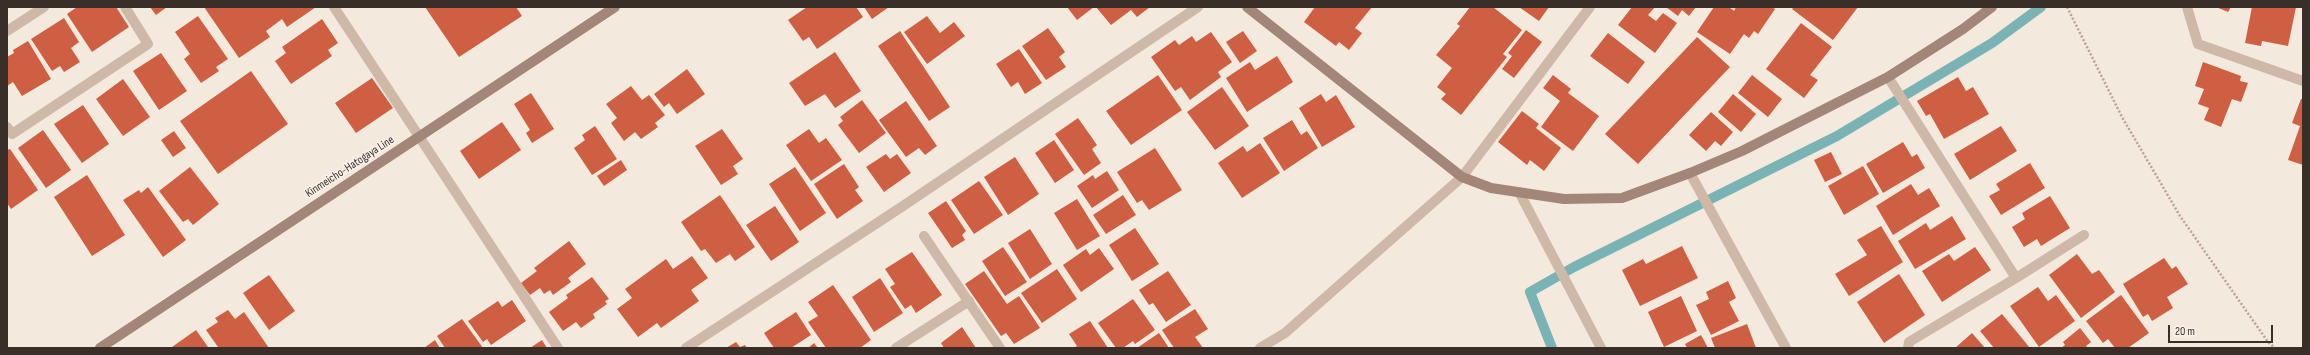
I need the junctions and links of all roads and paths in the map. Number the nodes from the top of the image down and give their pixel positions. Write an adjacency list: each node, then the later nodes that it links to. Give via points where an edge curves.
1 (44, 7): 11 (street)
2 (125, 7): 14 (street, via 148,44 12,134)
3 (334, 7): 15 (street)
4 (615, 7): 15 (street, Kinmeicho-Hatogaya Line)
5 (1198, 7): 25 (street, via 903,206)
6 (1247, 7): 17 (street)
7 (1590, 7): 17 (street)
8 (1992, 7): 12 (street, via 1963,29)
9 (2067, 7): 32 (path, via 2122,117 2180,216 2268,342)
10 (2187, 7): 13 (street, via 2198,44)
11 (7, 31)
12 (1888, 77): 16 (street, via 1742,151); 21 (street)
13 (2303, 81)
14 (7, 127)
15 (420, 137): 23 (street, Kinmeicho-Hatogaya Line); 24 (street)
16 (1690, 173): 18 (street, via 1622,198 1564,199); 30 (street)
17 (1462, 177): 18 (street, via 1491,188); 28 (street, via 1285,333)
18 (1519, 192): 29 (street)
19 (2084, 235): 21 (street)
20 (924, 236): 22 (street)
21 (2016, 278): 31 (street, via 1909,342)
22 (969, 301): 26 (street); 27 (street)
23 (100, 348)
24 (558, 348)
25 (686, 348)
26 (896, 348)
27 (1000, 348)
28 (1260, 348)
29 (1601, 348)
30 (1786, 348)
31 (1908, 348)
32 (2275, 348)

